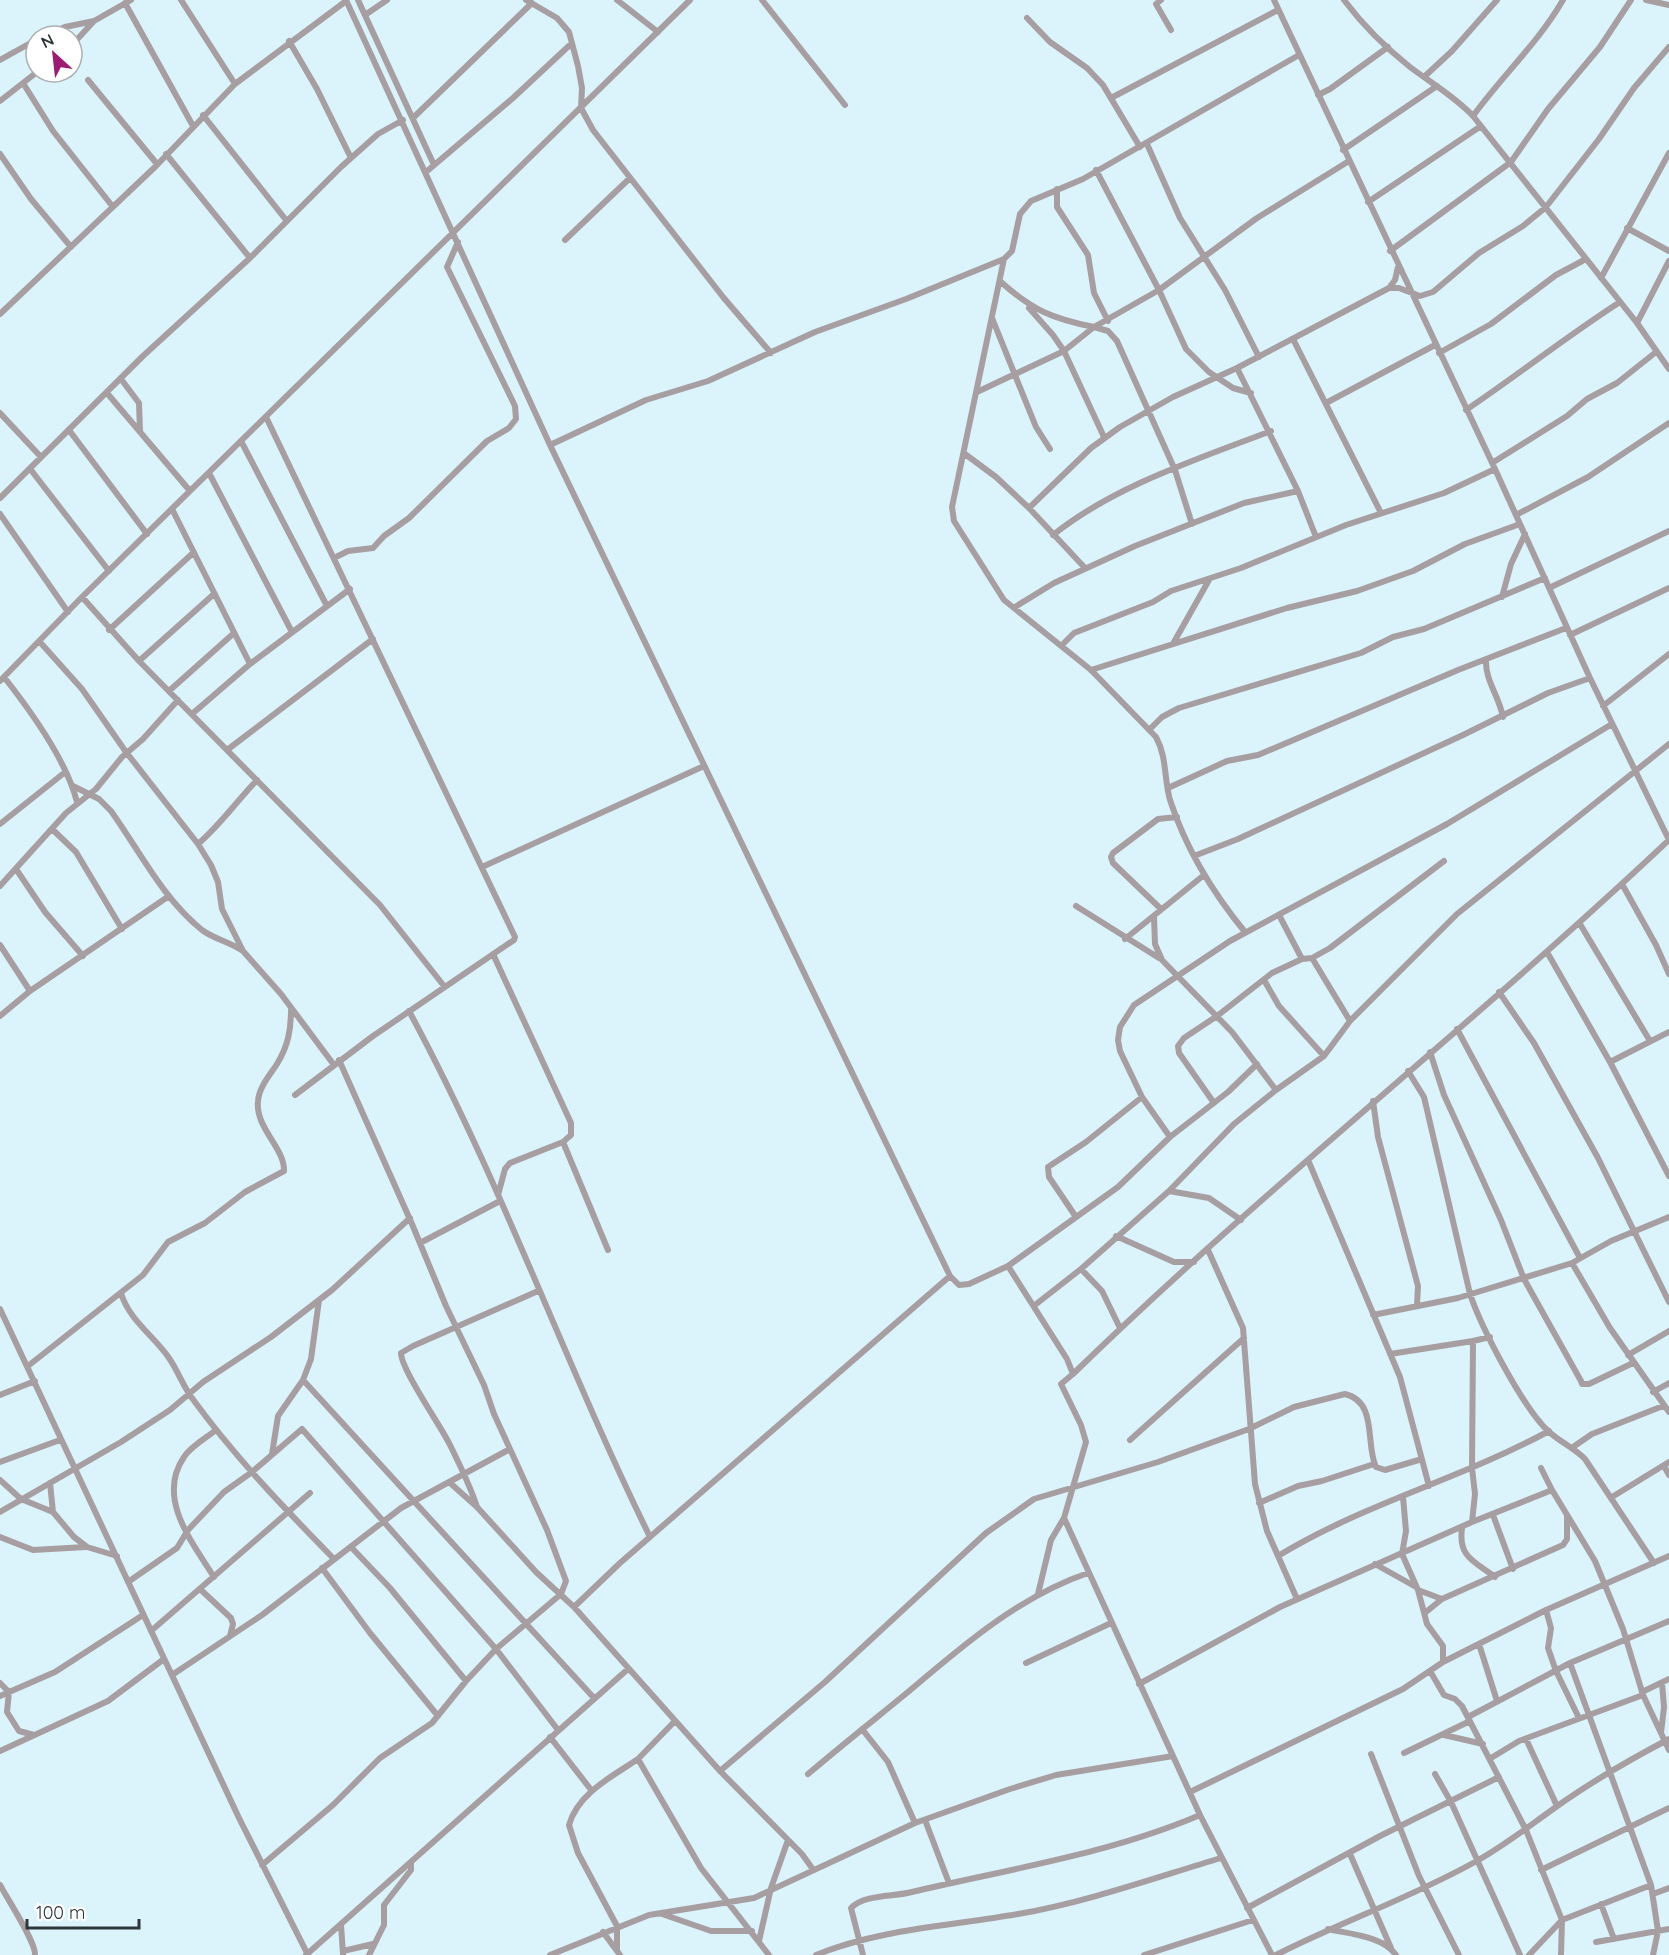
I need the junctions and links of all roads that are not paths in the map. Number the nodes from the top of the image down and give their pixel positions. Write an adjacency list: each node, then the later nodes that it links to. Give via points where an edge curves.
1 (181, 0): 36 (street)
2 (346, 0): 26 (street); 46 (street)
3 (358, 0): 19 (street)
4 (387, 0): 19 (street)
5 (617, 0): 25 (street)
6 (690, 0): 25 (street)
7 (762, 0): 41 (street)
8 (1161, 0): 23 (street, via 1156,4)
9 (1274, 0): 18 (street)
10 (1344, 0): 29 (street)
11 (1497, 0): 33 (street)
12 (1563, 0): 44 (street, via 1538,38 1508,69)
13 (1631, 0): 56 (street, via 1600,47 1548,109)
14 (1646, 0): 17 (street)
15 (128, 2): 21 (street); 47 (street)
16 (529, 2): 27 (street, via 562,22); 45 (street)
17 (1669, 5)
18 (1278, 9): 31 (street); 39 (street)
19 (365, 15): 45 (street)
20 (1027, 18): 39 (street, via 1050,42 1087,68)
21 (94, 21): 22 (street); 24 (street)
22 (80, 24)
23 (1171, 30)
24 (84, 32)
25 (658, 32): 42 (street)
26 (289, 41): 36 (street); 54 (street)
27 (572, 43): 42 (street, via 582,88); 58 (street)
28 (24, 47): 32 (street)
29 (1388, 47): 33 (street); 38 (street)
30 (1669, 47): 65 (street)
31 (1299, 55): 38 (street); 49 (street)
32 (0, 60)
33 (1424, 77): 37 (street)
34 (88, 80): 57 (street)
35 (23, 84): 40 (street); 64 (street, via 53,131)
36 (235, 84): 43 (street)
37 (1437, 86): 44 (street); 50 (street)
38 (1318, 95): 50 (street)
39 (1111, 98): 49 (street)
40 (0, 101)
41 (846, 105)
42 (581, 108): 61 (street); 68 (street)
43 (203, 115): 47 (street); 66 (street)
44 (1473, 116): 48 (street)
45 (414, 117): 58 (street)
46 (403, 120): 54 (street, via 378,134); 60 (street)
47 (193, 126): 53 (street)
48 (1481, 126): 56 (street); 63 (street)
49 (1143, 145): 59 (street); 74 (street, via 1180,218)
50 (1343, 150): 55 (street)
51 (1669, 153): 67 (street)
52 (0, 154): 71 (street)
53 (166, 154): 57 (street); 75 (street)
54 (351, 158): 66 (street)
55 (1349, 161): 63 (street); 74 (street)
56 (1511, 162): 65 (street); 72 (street)
57 (157, 164): 64 (street)
58 (434, 165): 60 (street)
59 (1096, 170): 62 (street); 83 (street)
60 (426, 172): 68 (street)
61 (630, 178): 69 (street); 96 (street)
62 (1057, 189): 76 (street, via 1023,209 1012,251); 89 (street, via 1057,207 1088,255 1094,293)
63 (1368, 202): 72 (street)
64 (113, 207): 71 (street)
65 (1546, 207): 77 (street); 84 (street, via 1479,253 1438,289 1424,296)
66 (286, 220): 75 (street)
67 (1627, 228): 73 (street); 80 (street)
68 (453, 233): 70 (street); 111 (street)
69 (565, 240)
70 (458, 243): 118 (street); 142 (street, via 447,267 515,406 516,419 373,548 348,551)
71 (71, 247): 87 (street)
72 (1390, 251): 79 (street)
73 (1669, 251)
74 (1205, 256): 83 (street); 98 (street)
75 (250, 258): 103 (street)
76 (1004, 259): 81 (street); 96 (street, via 815,332)
77 (1586, 259): 80 (street); 97 (street, via 1556,275 1491,324)
78 (1669, 261): 90 (street)
79 (1398, 266): 82 (street); 84 (street)
80 (1601, 278): 85 (street)
81 (1001, 282): 86 (street); 88 (street)
82 (1389, 288): 84 (street); 92 (street)
83 (1160, 290): 89 (street); 102 (street, via 1186,350)
84 (1410, 294): 93 (street)
85 (1620, 302): 90 (street); 109 (street, via 1562,339 1524,371)
86 (1027, 305): 91 (street); 94 (street)
87 (0, 314)
88 (992, 317): 101 (street); 104 (street)
89 (1108, 321): 91 (street)
90 (1637, 323): 95 (street)
91 (1094, 327): 94 (street); 108 (street, via 1114,337)
92 (1293, 339): 98 (street); 107 (street)
93 (1435, 345): 97 (street); 107 (street)
94 (1064, 351): 101 (street); 116 (street)
95 (1656, 352): 99 (street); 122 (street, via 1617,383 1587,399)
96 (771, 353): 118 (street, via 708,381 646,400)
97 (1439, 353): 109 (street)
98 (1259, 357): 100 (street)
99 (1668, 366)
100 (1237, 368): 102 (street); 106 (street)
101 (1015, 375): 104 (street); 119 (street, via 1036,427)
102 (1217, 377): 106 (street); 108 (street)
103 (121, 379): 105 (street); 115 (street, via 139,403)
104 (977, 392): 120 (street)
105 (107, 393): 113 (street); 115 (street)
106 (1251, 393): 114 (street)
107 (1326, 403): 131 (street)
108 (1148, 410): 116 (street); 124 (street)
109 (1466, 410): 122 (street)
110 (0, 413): 121 (street)
111 (266, 417): 117 (street); 142 (street)
112 (1669, 423): 133 (street, via 1588,477)
113 (69, 430): 121 (street); 137 (street)
114 (1271, 431): 124 (street); 127 (street)
115 (140, 432): 126 (street)
116 (1104, 437): 129 (street)
117 (241, 441): 125 (street); 153 (street)
118 (550, 445): 182 (street)
119 (1050, 449)
120 (965, 454): 129 (street); 154 (street, via 952,507 954,521 998,592)
121 (41, 458): 123 (street)
122 (1493, 466): 131 (street, via 1444,493); 133 (street)
123 (31, 470): 128 (street); 144 (street)
124 (1175, 470): 134 (street); 138 (street, via 1131,485)
125 (209, 473): 126 (street); 159 (street)
126 (190, 491): 130 (street)
127 (1298, 491): 134 (street, via 1244,503); 140 (street)
128 (0, 498)
129 (1029, 508): 138 (street)
130 (172, 509): 137 (street); 141 (street)
131 (1381, 513): 140 (street)
132 (0, 514): 155 (street)
133 (1516, 515): 135 (street)
134 (1192, 524): 143 (street)
135 (1520, 524): 139 (street); 163 (street, via 1465,544 1395,578)
136 (1669, 531): 147 (street)
137 (147, 534): 144 (street)
138 (1053, 534): 143 (street)
139 (1525, 534): 145 (street); 152 (street)
140 (1317, 537): 146 (street)
141 (193, 553): 150 (street); 157 (street)
142 (334, 558): 149 (street)
143 (1085, 568): 154 (street)
144 (109, 571): 151 (street)
145 (1545, 578): 147 (street); 152 (street)
146 (1209, 580): 163 (street); 164 (street, via 1181,587 1074,633)
147 (1549, 588): 156 (street)
148 (1669, 588): 160 (street)
149 (350, 589): 153 (street); 161 (street)
150 (214, 594): 158 (street); 167 (street)
151 (82, 597): 155 (street); 157 (street)
152 (1502, 597): 178 (street, via 1361,653 1179,708)
153 (327, 606): 159 (street)
154 (1015, 607): 164 (street)
155 (68, 612): 162 (street)
156 (1566, 628): 160 (street); 166 (street)
157 (109, 630): 167 (street)
158 (234, 633): 168 (street); 172 (street)
159 (292, 633): 168 (street)
160 (1570, 635): 170 (street)
161 (373, 639): 180 (street); 196 (street)
162 (39, 641): 171 (street); 181 (street, via 82,689)
163 (1174, 643): 169 (street)
164 (1062, 645): 169 (street)
165 (1669, 654): 174 (street)
166 (1486, 660): 176 (street, via 1486,675); 187 (street, via 1258,755 1227,761)
167 (139, 661): 172 (street)
168 (250, 664): 175 (street)
169 (1090, 670): 178 (street)
170 (1590, 678): 174 (street); 176 (street, via 1548,693)
171 (2, 679): 184 (street, via 33,716)
172 (168, 691): 173 (street)
173 (178, 700): 175 (street); 181 (street)
174 (1603, 706): 177 (street)
175 (192, 714): 180 (street)
176 (1503, 717): 194 (street)
177 (1612, 724): 183 (street); 204 (street, via 1447,824)
178 (1149, 730): 187 (street, via 1162,750)
179 (1669, 744): 183 (street)
180 (227, 750): 185 (street)
181 (126, 752): 188 (street); 193 (street)
182 (704, 766): 196 (street); 263 (street)
183 (1635, 770): 199 (street, via 1669,840); 228 (street, via 1457,914)
184 (64, 773): 186 (street); 191 (street)
185 (257, 780): 193 (street, via 222,823); 221 (street, via 376,900)
186 (73, 786): 188 (street); 189 (street)
187 (1168, 788): 190 (street)
188 (89, 795): 189 (street); 201 (street, via 111,811)
189 (77, 802): 192 (street)
190 (1177, 817): 194 (street); 203 (street, via 1158,819 1111,857)
191 (0, 824)
192 (52, 829): 197 (street); 207 (street, via 76,852)
193 (198, 844): 211 (street, via 218,882 222,909)
194 (1194, 856): 198 (street)
195 (1444, 861): 215 (street)
196 (482, 867): 213 (street, via 515,937)
197 (16, 869): 200 (street); 214 (street, via 45,912)
198 (1204, 875): 203 (street); 208 (street)
199 (1622, 884): 206 (street); 218 (street)
200 (0, 886)
201 (169, 896): 207 (street); 211 (street, via 209,935)
202 (1076, 906): 209 (street)
203 (1161, 909): 205 (street)
204 (1279, 915): 208 (street); 216 (street)
205 (1154, 917): 209 (street); 217 (street, via 1155,944)
206 (1580, 924): 212 (street); 231 (street)
207 (122, 929): 214 (street)
208 (1245, 932): 219 (street)
209 (1125, 939): 217 (street)
210 (0, 945): 222 (street)
211 (243, 951): 224 (street)
212 (1547, 952): 223 (street); 235 (street)
213 (493, 954): 221 (street); 244 (street, via 571,1123 571,1135)
214 (83, 956): 222 (street)
215 (1312, 958): 216 (street); 228 (street)
216 (1302, 959): 220 (street)
217 (1162, 960): 219 (street)
218 (1669, 974)
219 (1178, 977): 227 (street); 240 (street, via 1134,1005 1120,1027 1120,1051)
220 (1264, 980): 227 (street); 233 (street, via 1280,1006)
221 (444, 986): 225 (street)
222 (30, 991): 226 (street)
223 (1499, 992): 229 (street); 253 (street, via 1534,1043)
224 (291, 1009): 234 (street); 266 (street, via 288,1042 258,1102 259,1115 284,1171 245,1192 205,1223 168,1242 143,1275)
225 (409, 1011): 234 (street); 248 (street, via 469,1128)
226 (0, 1016)
227 (1217, 1016): 236 (street); 242 (street, via 1178,1046)
228 (1350, 1021): 233 (street)
229 (1457, 1029): 232 (street); 258 (street)
230 (1669, 1032): 231 (street)
231 (1650, 1041): 235 (street)
232 (1430, 1052): 237 (street); 264 (street, via 1444,1095)
233 (1324, 1056): 238 (street)
234 (336, 1062): 239 (street); 251 (street)
235 (1610, 1062): 246 (street)
236 (1257, 1064): 238 (street); 242 (street)
237 (1408, 1071): 241 (street); 267 (street, via 1424,1097)
238 (1276, 1090): 247 (street, via 1234,1124)
239 (295, 1095)
240 (1142, 1097): 243 (street); 250 (street, via 1048,1167 1049,1177)
241 (1373, 1101): 245 (street); 271 (street, via 1378,1137 1418,1286)
242 (1214, 1103): 243 (street)
243 (1170, 1137): 250 (street, via 1118,1187)
244 (563, 1142): 248 (street, via 510,1163); 256 (street)
245 (1308, 1160): 252 (street); 273 (street)
246 (1669, 1176)
247 (1168, 1191): 252 (street, via 1209,1198); 254 (street)
248 (499, 1198): 255 (street); 265 (street)
249 (1669, 1216): 253 (street)
250 (1076, 1217): 261 (street)
251 (410, 1218): 255 (street); 268 (street)
252 (1241, 1220): 257 (street)
253 (1635, 1230): 258 (street); 269 (street)
254 (1116, 1236): 259 (street, via 1174,1262); 262 (street)
255 (420, 1243): 274 (street)
256 (608, 1250)
257 (1209, 1250): 259 (street); 278 (street, via 1241,1322)
258 (1580, 1258): 260 (street)
259 (1195, 1262): 275 (street)
260 (1572, 1263): 264 (street); 281 (street)
261 (1008, 1266): 263 (street, via 969,1284 959,1285); 270 (street)
262 (1081, 1269): 270 (street); 275 (street, via 1102,1291)
263 (950, 1276): 335 (street)
264 (1524, 1279): 267 (street); 282 (street, via 1582,1384)
265 (538, 1291): 274 (street); 335 (street)
266 (121, 1293): 283 (street); 290 (street, via 130,1313 171,1360)
267 (1470, 1294): 271 (street); 277 (street)
268 (319, 1300): 285 (street, via 311,1359); 290 (street)
269 (1669, 1302)
270 (1035, 1305): 284 (street)
271 (1417, 1305): 273 (street)
272 (0, 1309): 283 (street)
273 (1373, 1315): 280 (street)
274 (456, 1328): 299 (street); 309 (street, via 412,1346 401,1357)
275 (1120, 1328): 284 (street)
276 (1669, 1330): 281 (street)
277 (1490, 1337): 279 (street); 295 (street, via 1525,1401)
278 (1244, 1338): 293 (street); 297 (street)
279 (1473, 1341): 280 (street); 306 (street)
280 (1390, 1354): 301 (street, via 1409,1402)
281 (1628, 1355): 282 (street)
282 (1633, 1364): 288 (street)
283 (28, 1366): 286 (street)
284 (1073, 1374): 315 (street, via 1061,1384 1086,1442)
285 (303, 1380): 300 (street, via 278,1416); 321 (street)
286 (35, 1381): 289 (street); 296 (street)
287 (1669, 1383): 288 (street)
288 (1653, 1392): 291 (street)
289 (0, 1395)
290 (190, 1395): 294 (street); 305 (street, via 115,1446)
291 (1663, 1406): 292 (street); 298 (street, via 1592,1434)
292 (1669, 1412)
293 (1249, 1429): 303 (street, via 1294,1407 1347,1394 1365,1409); 315 (street); 322 (street)
294 (216, 1430): 308 (street); 333 (street, via 184,1456 174,1478 172,1490 177,1511)
295 (1549, 1431): 298 (street); 306 (street)
296 (60, 1440): 302 (street); 305 (street)
297 (1130, 1440)
298 (1573, 1447): 319 (street)
299 (510, 1449): 309 (street); 354 (street, via 566,1575)
300 (272, 1454): 308 (street); 330 (street, via 305,1430)
301 (1422, 1459): 303 (street, via 1385,1470); 314 (street)
302 (0, 1462)
303 (1374, 1464): 322 (street, via 1298,1486)
304 (1667, 1464): 310 (street); 319 (street)
305 (73, 1468): 313 (street); 339 (street)
306 (1472, 1468): 314 (street); 331 (street)
307 (1541, 1468): 316 (street)
308 (252, 1472): 326 (street); 333 (street, via 224,1491)
309 (463, 1474): 312 (street); 323 (street)
310 (1669, 1475)
311 (0, 1480): 320 (street)
312 (449, 1482): 321 (street); 323 (street)
313 (50, 1483): 320 (street); 325 (street)
314 (1429, 1486): 318 (street)
315 (1073, 1488): 329 (street); 409 (street, via 1034,1499 987,1533)
316 (1552, 1490): 327 (street); 328 (street)
317 (310, 1493): 326 (street)
318 (1403, 1497): 338 (street, via 1406,1530); 340 (street, via 1316,1534)
319 (1612, 1497): 343 (street)
320 (21, 1499): 324 (street); 325 (street)
321 (413, 1501): 330 (street); 364 (street)
322 (1259, 1503): 340 (street)
323 (477, 1507): 354 (street, via 513,1549)
324 (0, 1512)
325 (53, 1512): 336 (street)
326 (288, 1513): 342 (street); 348 (street)
327 (1567, 1514): 346 (street, via 1566,1542); 351 (street, via 1588,1546)
328 (1492, 1515): 331 (street); 346 (street)
329 (1064, 1518): 347 (street); 355 (street, via 1051,1540)
330 (382, 1522): 337 (street); 369 (street)
331 (1472, 1522): 332 (street)
332 (1462, 1528): 338 (street); 349 (street, via 1463,1551)
333 (188, 1530): 348 (street); 350 (street, via 177,1548)
334 (0, 1537): 336 (street, via 33,1550)
335 (650, 1537): 358 (street)
336 (87, 1547): 339 (street)
337 (351, 1547): 342 (street); 379 (street)
338 (1402, 1554): 344 (street); 352 (street)
339 (117, 1556): 350 (street)
340 (1278, 1556): 356 (street)
341 (1669, 1556): 343 (street)
342 (334, 1559): 345 (street)
343 (1654, 1563): 351 (street)
344 (1375, 1564): 352 (street); 356 (street)
345 (322, 1568): 366 (street); 389 (street)
346 (1513, 1569): 349 (street)
347 (1088, 1573): 355 (street); 363 (street)
348 (214, 1577): 353 (street)
349 (1495, 1577): 357 (street)
350 (128, 1582): 361 (street)
351 (1605, 1585): 359 (street); 367 (street)
352 (1417, 1588): 357 (street); 360 (street)
353 (200, 1589): 365 (street); 366 (street, via 231,1618)
354 (561, 1594): 358 (street); 364 (street)
355 (1038, 1594): 393 (street, via 957,1651)
356 (1297, 1599): 382 (street)
357 (1442, 1599): 360 (street)
358 (574, 1606): 374 (street)
359 (1546, 1610): 368 (street); 376 (street, via 1551,1628 1547,1644)
360 (1426, 1612): 371 (street, via 1429,1628 1443,1646)
361 (143, 1616): 365 (street); 383 (street, via 55,1672)
362 (1669, 1621): 367 (street)
363 (1111, 1623): 372 (street); 382 (street)
364 (527, 1624): 369 (street); 386 (street)
365 (151, 1631): 370 (street)
366 (230, 1636): 377 (street)
367 (1626, 1640): 373 (street); 384 (street)
368 (1479, 1644): 371 (street); 387 (street)
369 (496, 1649): 379 (street); 394 (street)
370 (164, 1659): 377 (street); 396 (street, via 108,1701)
371 (1443, 1662): 375 (street)
372 (1026, 1663)
373 (1570, 1663): 376 (street); 388 (street)
374 (628, 1669): 386 (street); 392 (street)
375 (1430, 1671): 391 (street, via 1444,1695 1457,1700); 415 (street, via 1403,1689)
376 (1556, 1671): 387 (street); 390 (street)
377 (172, 1675): 430 (street)
378 (1669, 1679): 381 (street)
379 (466, 1681): 389 (street)
380 (0, 1683): 383 (street)
381 (1662, 1683): 384 (street); 395 (street)
382 (1139, 1684): 406 (street)
383 (9, 1692): 385 (street); 396 (street, via 7,1712 19,1731)
384 (1643, 1694): 388 (street); 395 (street)
385 (0, 1696)
386 (594, 1698): 394 (street)
387 (1497, 1701): 391 (street)
388 (1591, 1715): 390 (street); 410 (street)
389 (438, 1716): 430 (street, via 424,1730 380,1758 333,1806)
390 (1579, 1718): 399 (street)
391 (1469, 1719): 397 (street); 401 (street)
392 (675, 1721): 408 (street); 409 (street)
393 (862, 1729): 411 (street); 421 (street, via 888,1762)
394 (558, 1730): 398 (street)
395 (1661, 1734): 400 (street)
396 (35, 1735): 403 (street)
397 (1443, 1735): 401 (street); 404 (street)
398 (550, 1737): 414 (street); 428 (street)
399 (1526, 1739): 407 (street); 417 (street)
400 (1667, 1740): 402 (street); 410 (street)
401 (1483, 1744): 407 (street)
402 (1669, 1750)
403 (0, 1751)
404 (1404, 1753)
405 (1371, 1754): 422 (street)
406 (1173, 1756): 415 (street); 420 (street, via 1056,1775)
407 (1491, 1758): 413 (street)
408 (638, 1759): 414 (street); 440 (street, via 701,1868)
409 (720, 1771): 425 (street)
410 (1610, 1773): 417 (street); 423 (street)
411 (808, 1774)
412 (1435, 1774): 416 (street)
413 (1499, 1777): 416 (street); 424 (street)
414 (592, 1791): 448 (street, via 574,1814 570,1830)
415 (1190, 1792): 419 (street)
416 (1451, 1802): 422 (street); 429 (street)
417 (1557, 1806): 424 (street)
418 (1669, 1808): 423 (street)
419 (1200, 1815): 427 (street); 433 (street, via 1124,1843)
420 (925, 1820): 421 (street); 433 (street)
421 (915, 1823): 431 (street)
422 (1399, 1827): 426 (street); 436 (street)
423 (1631, 1828): 432 (street); 435 (street)
424 (1526, 1830): 429 (street); 432 (street)
425 (788, 1840): 431 (street); 437 (street)
426 (1350, 1854): 442 (street); 443 (street)
427 (1221, 1857): 442 (street); 455 (street, via 1040,1910)
428 (411, 1862): 447 (street); 458 (street, via 411,1870 384,1905 384,1925)
429 (1476, 1862): 436 (street); 473 (street)
430 (262, 1865): 463 (street)
431 (812, 1869): 437 (street)
432 (1541, 1870): 446 (street)
433 (950, 1883): 455 (street, via 855,1904 851,1908)
434 (0, 1885): 462 (street, via 34,1943)
435 (1651, 1885): 439 (street); 441 (street)
436 (1424, 1886): 443 (street); 472 (street)
437 (771, 1888): 440 (street, via 754,1898); 456 (street)
438 (1669, 1888): 439 (street)
439 (1653, 1894): 451 (street)
440 (728, 1902): 444 (street); 453 (street)
441 (1601, 1904): 446 (street); 454 (street)
442 (1247, 1908): 445 (street)
443 (1376, 1911): 449 (street); 459 (street)
444 (659, 1913): 448 (street); 453 (street, via 705,1929)
445 (1252, 1920): 469 (street); 470 (street)
446 (1562, 1920): 474 (street); 475 (street)
447 (341, 1925): 461 (street); 463 (street)
448 (617, 1926): 452 (street); 460 (street)
449 (1327, 1929): 459 (street); 470 (street)
450 (1669, 1929): 451 (street)
451 (1658, 1931): 454 (street); 476 (street)
452 (603, 1932): 460 (street); 465 (street)
453 (752, 1932): 456 (street)
454 (1614, 1939): 457 (street)
455 (859, 1940): 467 (street); 468 (street)
456 (759, 1941): 466 (street)
457 (1596, 1942)
458 (373, 1944): 461 (street); 464 (street)
459 (1391, 1948): 471 (street)
460 (619, 1952)
461 (343, 1953)
462 (34, 1955)
463 (307, 1955)
464 (369, 1955)
465 (550, 1955)
466 (769, 1955)
467 (816, 1955)
468 (863, 1955)
469 (1144, 1955)
470 (1274, 1955)
471 (1396, 1955)
472 (1459, 1955)
473 (1520, 1955)
474 (1529, 1955)
475 (1561, 1955)
476 (1653, 1955)

